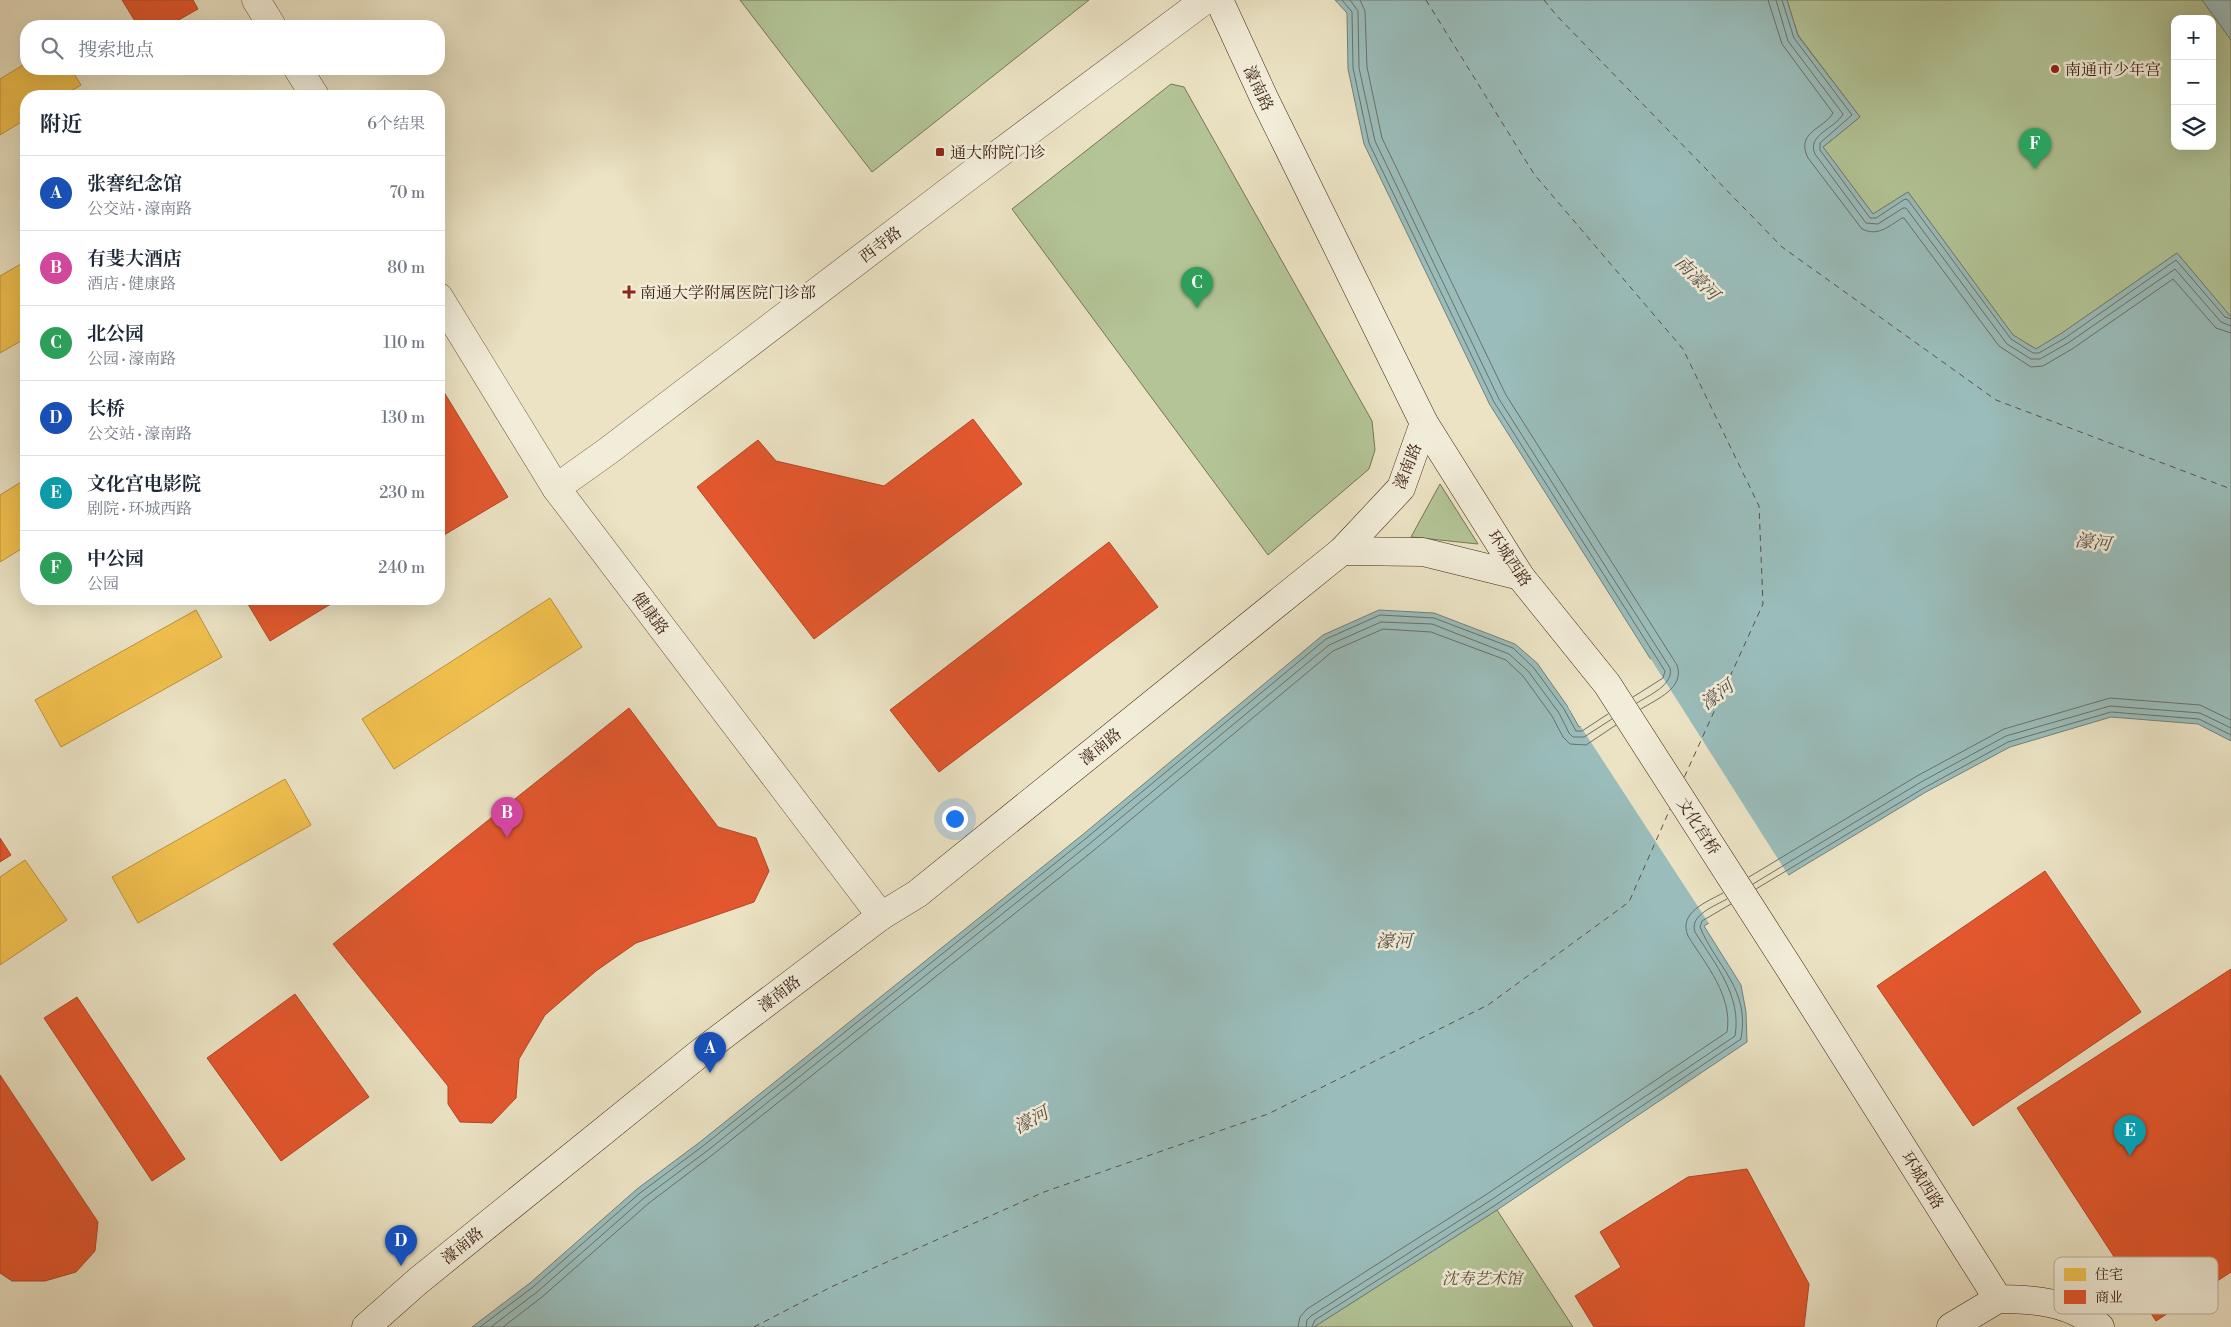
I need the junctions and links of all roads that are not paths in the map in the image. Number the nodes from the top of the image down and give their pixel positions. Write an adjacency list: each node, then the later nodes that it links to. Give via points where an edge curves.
1 (256, 0): 4 (street)
2 (1206, 0): 9 (street, 西寺路)
3 (1219, 0): 8 (street, 濠南路)
4 (268, 20)
5 (302, 75): 6 (street)
6 (311, 90)
7 (445, 307): 9 (street, 健康路)
8 (1424, 423): 10 (street, 濠南路, via 1401,488); 11 (street, 环城西路)
9 (556, 488): 13 (street, 健康路)
10 (1342, 551): 11 (street, via 1423,552); 13 (street, 濠南路, via 917,894)
11 (1520, 576): 12 (street, 环城西路)
12 (1607, 684): 14 (street, 文化宫桥)
13 (881, 916): 18 (street, 濠南路, via 700,1053 418,1281)
14 (1790, 969): 15 (street, 环城西路)
15 (1998, 1299): 16 (street, via 2030,1299); 19 (street)
16 (2054, 1304)
17 (2082, 1314): 20 (street)
18 (366, 1327)
19 (1951, 1327)
20 (2100, 1327)

